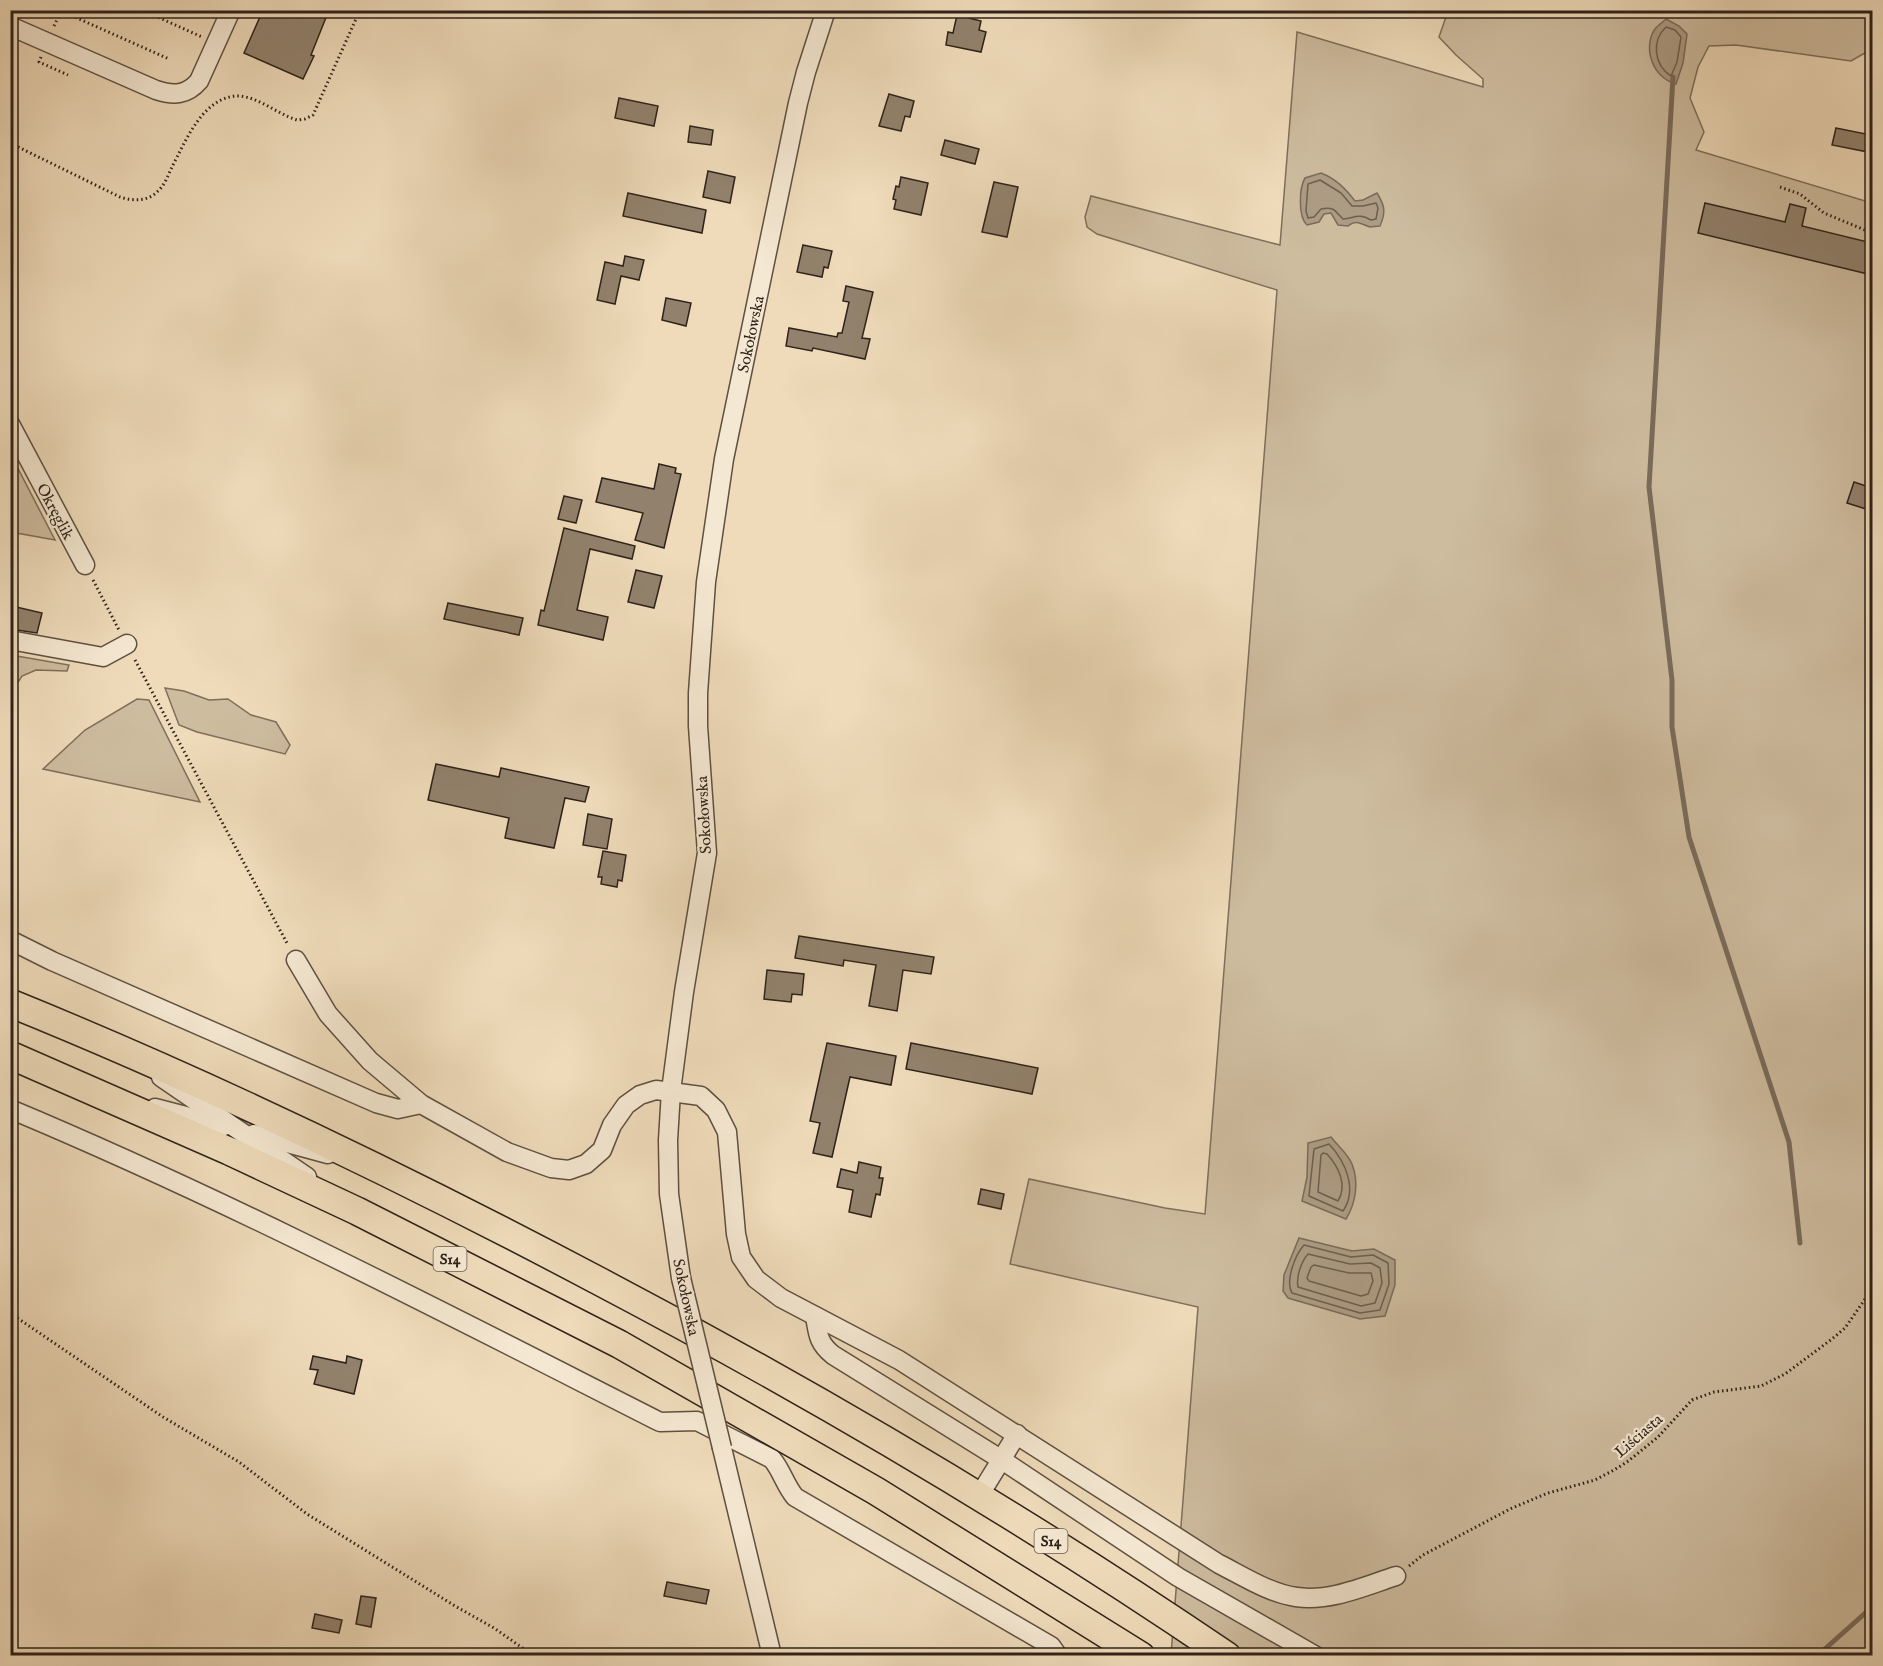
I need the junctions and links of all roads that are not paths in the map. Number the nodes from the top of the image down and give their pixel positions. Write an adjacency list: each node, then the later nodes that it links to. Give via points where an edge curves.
1 (826, 10): 13 (street, Sokołowska, via 798,102 726,448 712,539 699,693 700,775 707,853)
2 (230, 11): 3 (street, via 199,81 178,94 168,94)
3 (10, 26)
4 (10, 424): 5 (street, Okręglik)
5 (85, 565)
6 (10, 640): 7 (street, via 103,657)
7 (127, 644)
8 (10, 940): 15 (street, via 376,1103 398,1109)
9 (296, 960): 15 (street, via 328,1014 370,1061)
10 (10, 1003): 11 (highway, S14)
11 (117, 1047): 17 (street); 18 (highway, S14)
12 (10, 1055): 14 (highway, S14)
13 (671, 1090): 15 (street, via 640,1095 626,1105 602,1149 586,1164 569,1170 551,1168 507,1152); 20 (street, via 701,1096 716,1110 726,1132 741,1257 756,1279); 25 (street, Sokołowska, bridge, via 669,1194 681,1278)
14 (98, 1092): 17 (street); 19 (highway, S14)
15 (421, 1104)
16 (10, 1109): 26 (street, via 302,1240 660,1422 698,1421 772,1459 795,1497 1051,1646)
17 (239, 1130): 18 (street); 19 (street)
18 (377, 1167): 23 (highway, S14, via 704,1337)
19 (357, 1211): 27 (highway, S14, via 619,1344 876,1491)
20 (815, 1316): 21 (street, via 899,1360); 22 (street, via 819,1339 832,1355)
21 (1017, 1434): 22 (street); 24 (street, via 1219,1564 1266,1588 1296,1597 1327,1597)
22 (1002, 1460): 23 (street); 29 (street, via 1178,1577)
23 (979, 1496): 28 (highway, S14)
24 (1396, 1576)
25 (772, 1656)
26 (1058, 1656)
27 (1141, 1656)
28 (1227, 1656)
29 (1316, 1656)

